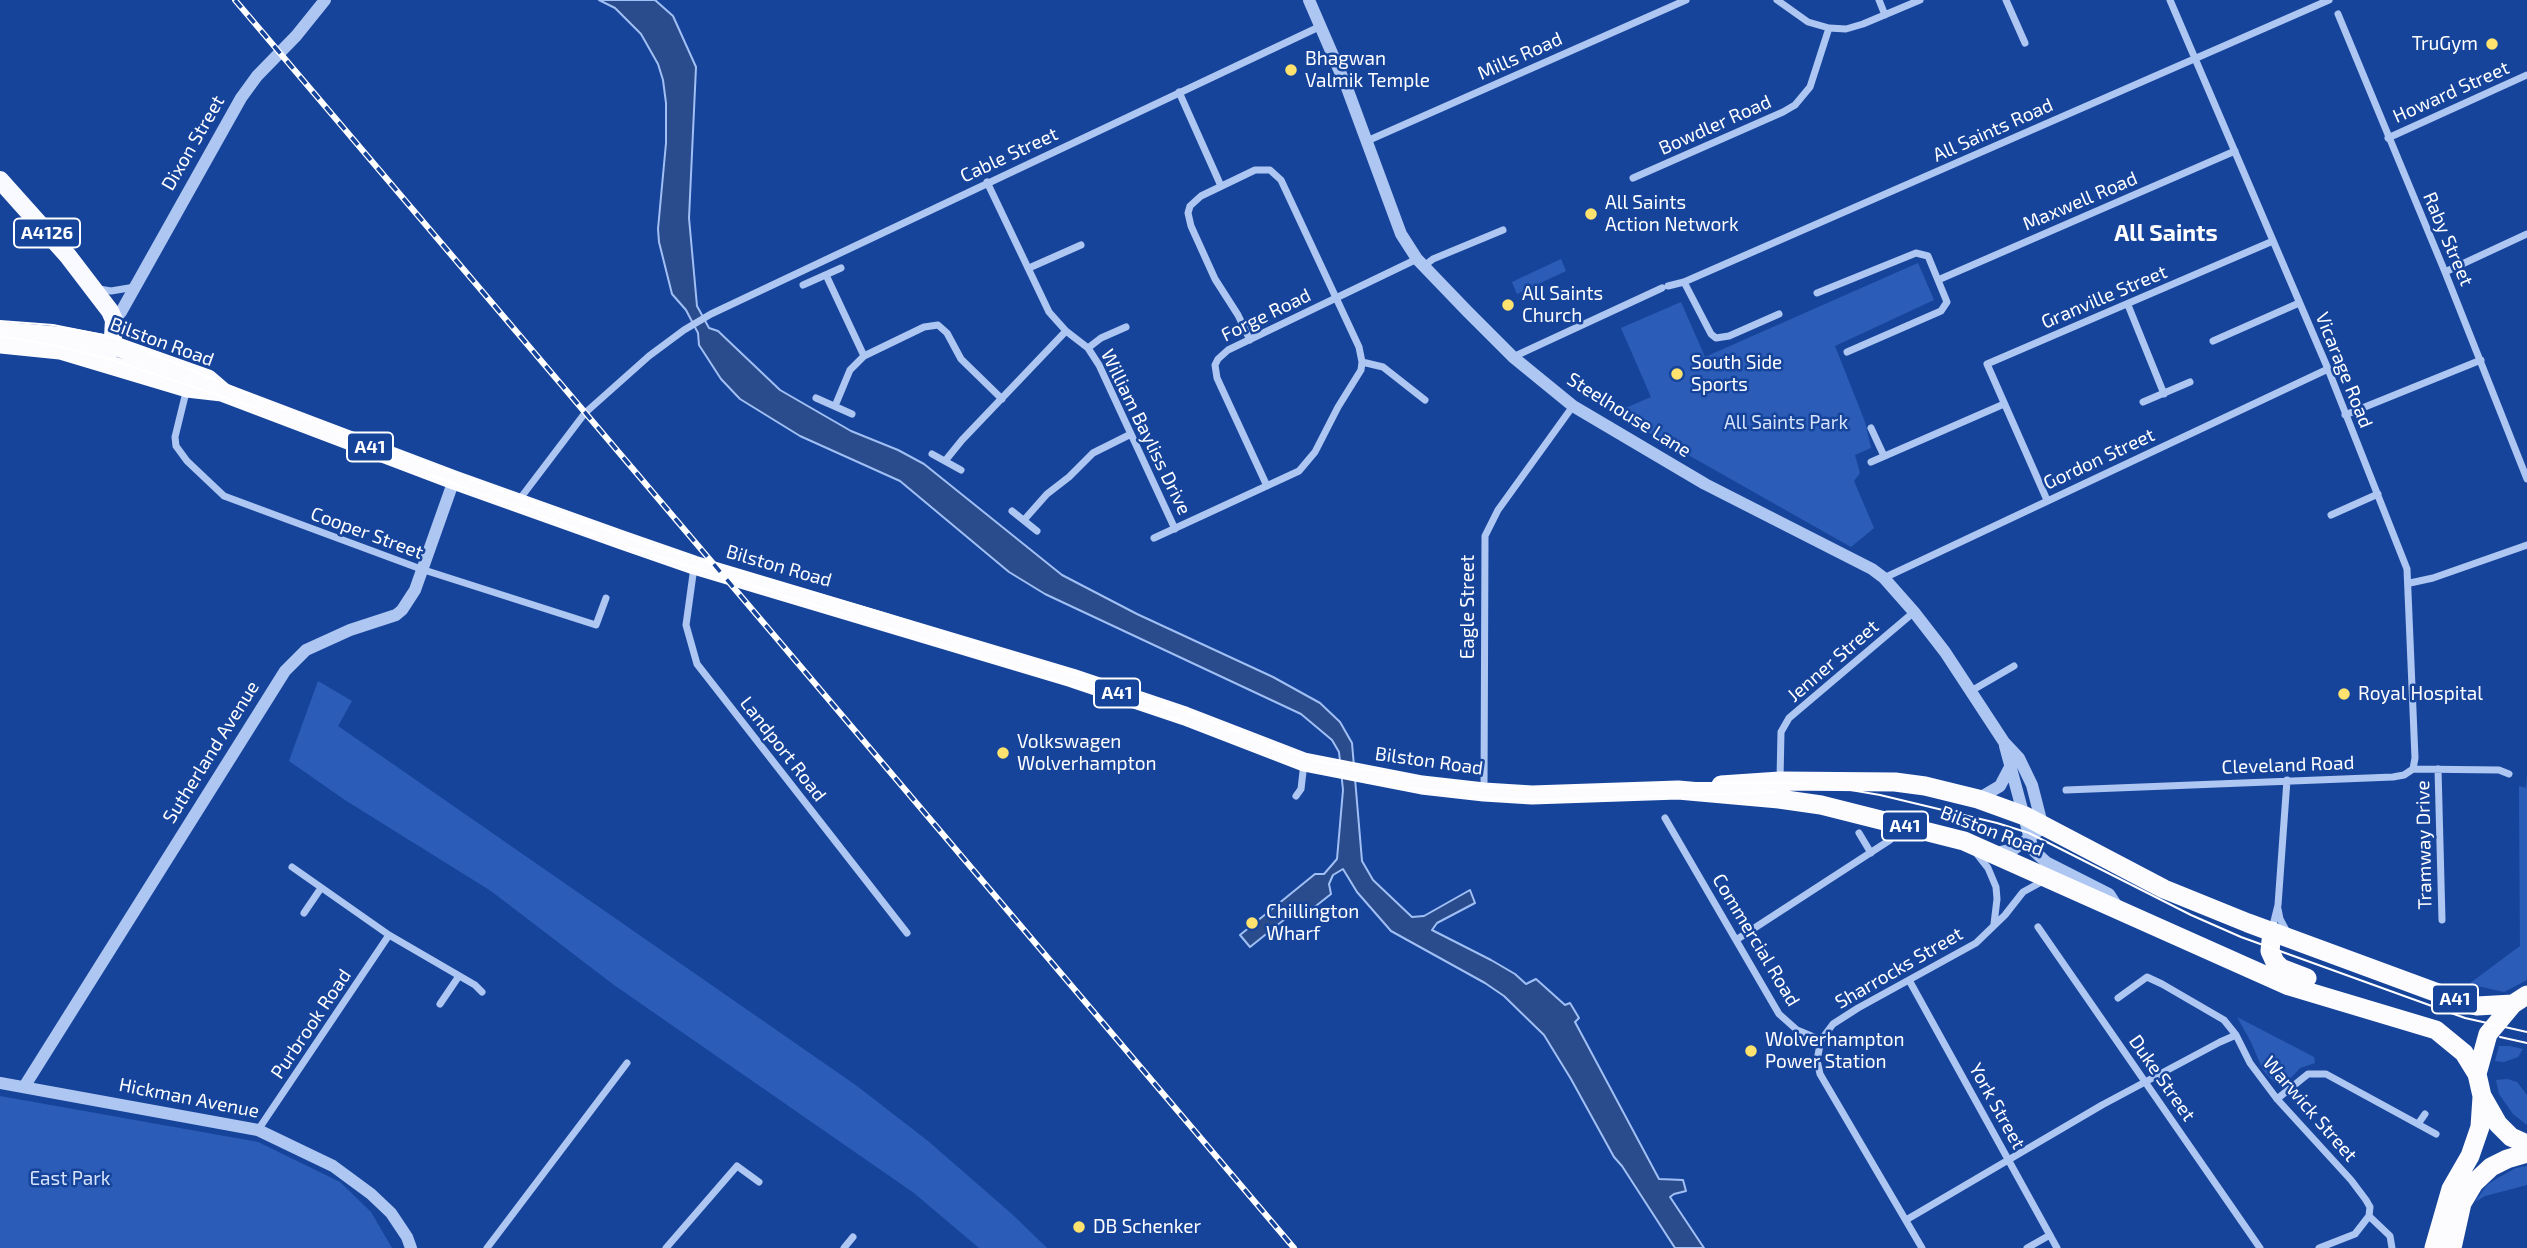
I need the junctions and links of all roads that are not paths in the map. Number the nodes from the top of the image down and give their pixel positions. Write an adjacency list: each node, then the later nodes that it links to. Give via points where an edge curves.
1 (325, 0): 38 (street, Dixon Street, via 240,101)
2 (1686, 0): 19 (street, Mills Road)
3 (1777, 0): 13 (street, via 1808,22)
4 (1879, 0): 11 (street)
5 (1920, 0): 11 (street)
6 (2006, 0): 14 (street)
7 (2170, 0): 15 (street, Vicarage Road)
8 (2329, 0): 15 (street, All Saints Road)
9 (1312, 1): 12 (street, Steelhouse Lane)
10 (2337, 13): 18 (street, Raby Street)
11 (1885, 15): 13 (street, via 1846,29)
12 (1321, 26): 17 (street, Cable Street); 19 (street, Steelhouse Lane)
13 (1829, 28): 21 (street, Bowdler Road, via 1810,87 1795,105)
14 (2025, 43)
15 (2195, 58): 20 (street, Vicarage Road); 35 (street, All Saints Road)
16 (2527, 75): 18 (street, Howard Street)
17 (1179, 92): 23 (street, Cable Street); 24 (street)
18 (2388, 138): 32 (street, Raby Street)
19 (1367, 141): 29 (street, Steelhouse Lane, via 1401,234)
20 (2235, 151): 27 (street, Vicarage Road); 34 (street, Maxwell Road)
21 (1633, 178)
22 (0, 180): 37 (main road, A4126)
23 (987, 183): 31 (street, William Bayliss Drive); 84 (street, Cable Street, via 684,330 585,413)
24 (1221, 186): 40 (street, via 1255,170 1275,174); 48 (street, via 1195,199 1188,220)
25 (1503, 230): 29 (street, Forge Road)
26 (2527, 234): 32 (street)
27 (2273, 241): 41 (street, Vicarage Road); 42 (street, Granville Street)
28 (1080, 245): 31 (street)
29 (1420, 262): 40 (street, Forge Road); 55 (street, Steelhouse Lane)
30 (841, 268): 33 (street)
31 (1029, 268): 47 (street, William Bayliss Drive, via 1049,312)
32 (2445, 272): 56 (street, Raby Street)
33 (826, 275): 36 (street); 54 (street)
34 (1938, 279): 39 (street, via 1928,256 1916,253); 52 (street, via 1947,302 1941,311)
35 (1685, 282): 43 (street, via 1716,338); 55 (street, All Saints Road)
36 (803, 285)
37 (92, 286): 38 (street, via 111,291); 44 (main road, A4126)
38 (135, 287): 44 (street, Dixon Street)
39 (1817, 293)
40 (1336, 299): 48 (street, Forge Road); 57 (street)
41 (2299, 303): 49 (street); 58 (street, Vicarage Road)
42 (2127, 305): 62 (street); 67 (street, Granville Street, via 1987,364)
43 (1779, 314)
44 (114, 320): 53 (main road)
45 (1126, 327): 51 (street, William Bayliss Drive)
46 (0, 331): 53 (highway, Bilston Road / A41, via 68,337)
47 (1066, 331): 51 (street, William Bayliss Drive); 64 (street)
48 (1250, 340): 81 (street, Forge Road, via 1223,353 1215,365)
49 (2213, 341)
50 (0, 344): 53 (highway, Bilston Road / A41)
51 (1088, 348): 73 (street, William Bayliss Drive)
52 (1847, 352)
53 (108, 354): 60 (highway, Bilston Road / A41); 61 (highway, Bilston Road / A41, via 208,380)
54 (864, 356): 64 (street, via 924,327 938,325 947,332 961,359); 68 (street, via 850,370)
55 (1513, 357): 69 (street, Steelhouse Lane)
56 (2481, 360): 71 (street); 79 (street, Raby Street)
57 (1362, 362): 65 (street, via 1383,367); 81 (street, William Bayliss Drive, via 1307,465)
58 (2328, 369): 71 (street, Vicarage Road); 83 (street, Gordon Street)
59 (2190, 382): 62 (street)
60 (187, 388): 61 (highway, Bilston Road / A41); 93 (street, Cooper Street, via 174,437 176,446 224,496)
61 (222, 392): 80 (highway, Bilston Road / A41)
62 (2164, 394): 66 (street)
63 (816, 398): 68 (street)
64 (1002, 399): 76 (street)
65 (1425, 400)
66 (2143, 402)
67 (2004, 404): 75 (street); 83 (street, Granville Street)
68 (835, 406): 70 (street)
69 (1573, 406): 94 (street, Steelhouse Lane, via 1704,484); 110 (street, Eagle Street, via 1485,536)
70 (852, 414)
71 (2345, 415): 82 (street, Vicarage Road)
72 (1871, 428): 75 (street)
73 (1131, 435): 87 (street, via 1093,453); 88 (street, William Bayliss Drive)
74 (932, 454): 76 (street)
75 (1884, 456): 77 (street)
76 (945, 461): 78 (street)
77 (1871, 462)
78 (961, 470)
79 (2527, 479)
80 (454, 480): 84 (highway, Bilston Road / A41); 93 (street, Sutherland Avenue)
81 (1267, 486): 88 (street, William Bayliss Drive)
82 (2378, 494): 86 (street); 95 (street, Vicarage Road)
83 (2047, 500): 94 (street, Gordon Street)
84 (518, 502): 92 (highway, Bilston Road / A41)
85 (1012, 511): 87 (street)
86 (2331, 515)
87 (1024, 520): 89 (street)
88 (1175, 529): 90 (street, William Bayliss Drive)
89 (1037, 531)
90 (1154, 538)
91 (2527, 545): 95 (street)
92 (694, 565): 101 (highway, Bilston Road / A41, via 1072,678); 130 (street, Landport Road, via 686,625 696,664)
93 (421, 569): 96 (street, Cooper Street, via 596,625); 147 (street, Sutherland Avenue, via 415,590 396,615 306,650 285,670)
94 (1884, 578): 97 (street, Steelhouse Lane)
95 (2410, 583): 103 (street, Vicarage Road)
96 (606, 598)
97 (1914, 612): 99 (street, Steelhouse Lane); 107 (street, Jenner Street, via 1789,718 1781,732)
98 (2014, 666): 99 (street)
99 (1972, 691): 100 (street, Steelhouse Lane)
100 (2004, 742): 102 (street, Steelhouse Lane); 114 (street, Steelhouse Lane, via 2029,777)
101 (1304, 762): 110 (highway, Bilston Road / A41); 111 (street)
102 (2010, 767): 112 (street, via 2000,786); 114 (street, Steelhouse Lane)
103 (2413, 769): 104 (street, Cleveland Road); 106 (street, Cleveland Road, via 2393,777)
104 (2438, 769): 105 (street, Cleveland Road); 126 (street, Tramway Drive)
105 (2509, 774)
106 (2287, 780): 109 (street, Cleveland Road); 123 (street)
107 (1780, 781): 108 (highway, Bilston Road / A41); 112 (highway, Bilston Road / A41, via 1895,782)
108 (1678, 790): 110 (highway, Bilston Road / A41); 117 (highway, Bilston Road / A41, via 1821,805)
109 (2066, 790)
110 (1484, 792)
111 (1296, 796)
112 (1978, 799): 114 (highway, Bilston Road / A41)
113 (1665, 818): 133 (street, Commercial Road)
114 (2032, 826): 119 (street, via 2014,849); 124 (street, Steelhouse Lane, via 2033,850 2038,856 2109,894); 129 (highway, Bilston Road / A41, via 2164,889)
115 (1859, 832): 118 (street)
116 (1890, 840): 118 (street)
117 (1964, 841): 119 (highway, Bilston Road / A41); 127 (street, via 1993,878 1997,899)
118 (1871, 853): 133 (street)
119 (1994, 853): 121 (highway, Bilston Road / A41)
120 (292, 867): 122 (street)
121 (2050, 878): 124 (highway, Bilston Road / A41); 127 (street, Sharrocks Street, via 2023,892)
122 (321, 888): 125 (street); 131 (street)
123 (2278, 905): 129 (street); 132 (street)
124 (2119, 909): 140 (highway, Bilston Road / A41, via 2289,986)
125 (304, 913)
126 (2442, 920)
127 (1994, 925): 135 (street, Sharrocks Street, via 1976,943)
128 (2038, 926): 145 (street, Duke Street)
129 (2272, 931): 132 (highway, Bilston Road / A41); 140 (highway, via 2270,951 2281,968 2391,1008)
130 (907, 933)
131 (389, 935): 134 (street); 152 (street, Purbrook Road)
132 (2292, 939): 138 (highway, Bilston Road / A41, via 2465,1003 2485,1006)
133 (1736, 940): 142 (street, Commercial Road, via 1779,1014 1797,1030)
134 (459, 976): 136 (street); 139 (street)
135 (1909, 979): 142 (street, Sharrocks Street, via 1833,1024); 156 (street, York Street)
136 (482, 992)
137 (2118, 998): 141 (street, Warwick Street, via 2147,978 2214,1013)
138 (2520, 999): 144 (highway, via 2488,1034)
139 (440, 1004)
140 (2421, 1024): 144 (highway, Bilston Road / A41, via 2453,1042)
141 (2236, 1035): 145 (street); 149 (street, Warwick Street)
142 (1821, 1040): 159 (street, via 1820,1074)
143 (627, 1063): 163 (street)
144 (2477, 1074): 148 (highway)
145 (2145, 1082): 156 (street); 169 (street, Duke Street)
146 (0, 1083): 147 (street, Hickman Avenue)
147 (24, 1087): 152 (street, Hickman Avenue)
148 (2482, 1096): 154 (highway, via 2498,1124); 172 (highway, via 2480,1127 2451,1189)
149 (2277, 1099): 151 (street, via 2308,1074 2326,1074); 158 (street, Warwick Street, via 2351,1180 2370,1207)
150 (2425, 1114): 151 (street)
151 (2418, 1124): 153 (street)
152 (258, 1130): 162 (street, Hickman Avenue, via 333,1166 355,1182 391,1213)
153 (2436, 1134)
154 (2527, 1144)
155 (2527, 1153): 173 (highway, via 2491,1167 2474,1183 2462,1203)
156 (2008, 1159): 159 (street); 160 (street, York Street)
157 (760, 1182): 164 (street, via 737,1166)
158 (2369, 1216): 170 (street, via 2355,1234); 171 (street, Warwick Street, via 2390,1236)
159 (1906, 1220): 166 (street)
160 (2050, 1235): 167 (street); 168 (street, York Street)
161 (853, 1237): 165 (street)
162 (411, 1248)
163 (487, 1248)
164 (666, 1248)
165 (844, 1248)
166 (1922, 1248)
167 (2026, 1248)
168 (2057, 1248)
169 (2260, 1248)
170 (2319, 1248)
171 (2392, 1248)
172 (2434, 1248)
173 (2452, 1248)

